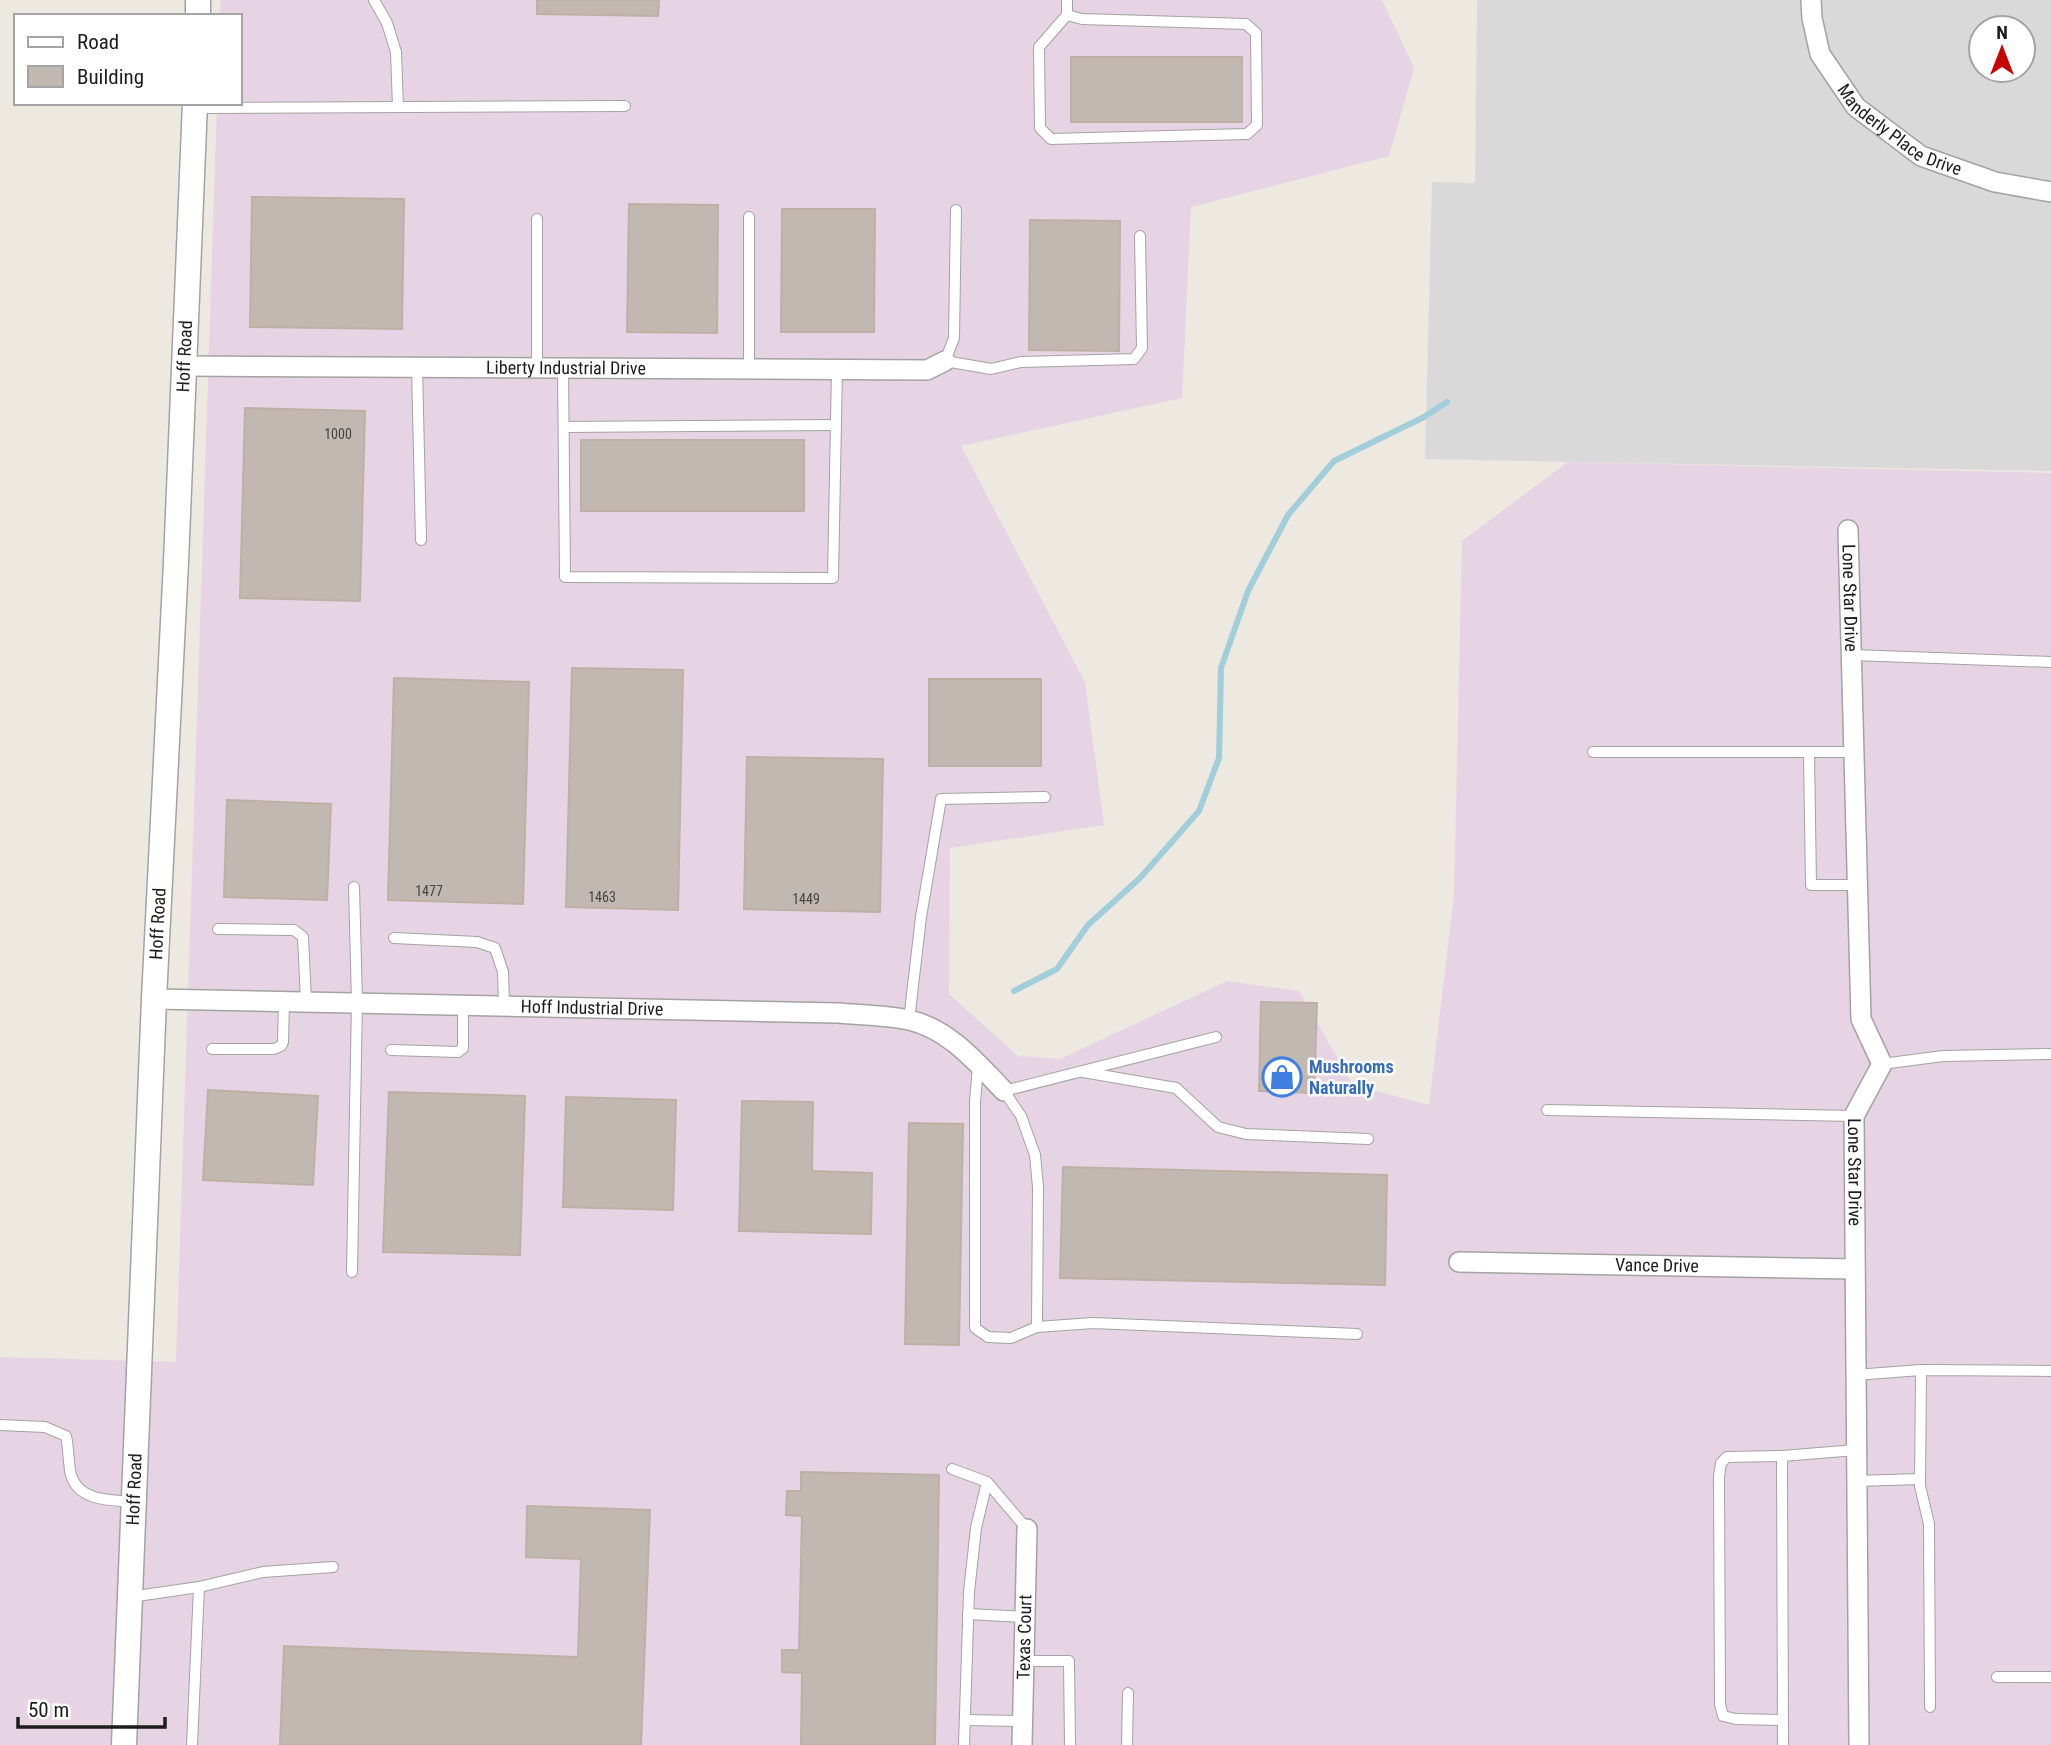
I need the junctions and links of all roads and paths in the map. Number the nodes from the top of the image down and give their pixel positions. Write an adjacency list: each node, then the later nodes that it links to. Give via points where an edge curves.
1 (374, 0): 7 (lane, via 396,52)
2 (1067, 0): 4 (lane)
3 (1811, 0): 8 (street, Manderly Place Drive, via 1820,54 1856,107 1921,156 1994,182)
4 (1067, 15): 4 (lane, via 1246,24 1256,33 1257,125 1247,134 1051,139 1040,128 1038,47)
5 (195, 106): 7 (lane); 14 (street, Hoff Road)
6 (625, 106): 7 (lane)
7 (398, 107)
8 (2051, 192)
9 (956, 210): 13 (lane, via 954,338)
10 (749, 217): 18 (lane)
11 (537, 219): 16 (lane)
12 (1140, 236): 13 (lane, via 1142,348 1134,359 1031,361 991,369)
13 (945, 361): 19 (street, Liberty Industrial Drive, via 927,370)
14 (184, 366): 15 (street, Liberty Industrial Drive); 34 (street, Hoff Road)
15 (417, 368): 16 (street, Liberty Industrial Drive); 23 (lane)
16 (537, 368): 17 (street, Liberty Industrial Drive)
17 (564, 368): 18 (street, Liberty Industrial Drive); 21 (lane)
18 (749, 369): 19 (street, Liberty Industrial Drive)
19 (837, 369): 20 (lane)
20 (836, 425): 21 (lane); 21 (lane, via 833,579 565,578)
21 (564, 427)
22 (1848, 530): 24 (street, Lone Star Drive)
23 (421, 540)
24 (1852, 655): 25 (lane); 28 (street, Lone Star Drive)
25 (2051, 662)
26 (1593, 752): 27 (lane)
27 (1810, 752): 28 (lane); 30 (lane, via 1811,885)
28 (1854, 752): 30 (street, Lone Star Drive)
29 (1045, 797): 40 (lane, via 942,799)
30 (1858, 885): 46 (street, Lone Star Drive, via 1861,1019)
31 (354, 887): 37 (lane)
32 (218, 929): 36 (lane, via 294,930 303,937)
33 (394, 938): 39 (lane, via 477,942 495,948)
34 (154, 999): 35 (street, Hoff Industrial Drive); 67 (street, Hoff Road)
35 (284, 1001): 36 (street, Hoff Industrial Drive); 42 (lane, via 281,1046)
36 (306, 1002): 37 (street, Hoff Industrial Drive)
37 (357, 1002): 38 (street, Hoff Industrial Drive); 54 (lane)
38 (463, 1004): 39 (street, Hoff Industrial Drive); 43 (lane, via 463,1048 458,1052)
39 (504, 1005): 40 (street, Hoff Industrial Drive, via 838,1013)
40 (909, 1020): 45 (street, Hoff Industrial Drive, via 942,1033)
41 (1216, 1037): 47 (lane)
42 (212, 1049)
43 (391, 1050)
44 (2051, 1054): 46 (lane, via 1942,1056)
45 (978, 1064): 48 (street, Hoff Industrial Drive); 55 (lane, via 975,1328 988,1337 1011,1338)
46 (1882, 1064): 50 (street, Lone Star Drive)
47 (1079, 1072): 48 (lane); 51 (lane, via 1176,1087 1218,1128 1246,1134)
48 (1004, 1091): 55 (lane, via 1021,1116 1035,1155)
49 (1547, 1110): 50 (lane)
50 (1854, 1116): 53 (street, Lone Star Drive)
51 (1368, 1139)
52 (1459, 1262): 53 (street, Vance Drive)
53 (1854, 1269): 59 (street, Lone Star Drive)
54 (352, 1272)
55 (1037, 1327): 56 (lane, via 1093,1323)
56 (1357, 1334)
57 (1921, 1370): 58 (lane); 59 (lane); 64 (lane)
58 (2051, 1371)
59 (1855, 1376): 61 (street, Lone Star Drive)
60 (0, 1425): 67 (lane, via 45,1427 66,1436 71,1478 83,1493)
61 (1856, 1450): 62 (lane); 65 (street, Lone Star Drive)
62 (1782, 1456): 80 (lane); 80 (lane, via 1727,1457 1721,1463 1719,1503 1723,1716)
63 (952, 1469): 66 (lane)
64 (1920, 1479): 65 (lane); 78 (lane, via 1928,1524)
65 (1856, 1481): 89 (street, Lone Star Drive)
66 (987, 1482): 68 (lane); 72 (lane, via 976,1528)
67 (134, 1502): 71 (street, Hoff Road)
68 (1027, 1529): 73 (street, Texas Court)
69 (332, 1567): 70 (lane, via 263,1572)
70 (199, 1587): 71 (lane); 83 (lane)
71 (130, 1597): 82 (street, Hoff Road)
72 (968, 1614): 73 (lane); 79 (lane)
73 (1025, 1617): 74 (street, Texas Court)
74 (1024, 1661): 81 (street, Texas Court); 86 (lane, via 1069,1661)
75 (1997, 1677): 76 (lane)
76 (2051, 1677)
77 (1128, 1693): 87 (lane)
78 (1930, 1707)
79 (965, 1720): 81 (lane); 84 (lane)
80 (1783, 1720): 88 (lane)
81 (1022, 1721): 85 (street, Texas Court)
82 (124, 1745)
83 (191, 1745)
84 (964, 1745)
85 (1022, 1745)
86 (1070, 1745)
87 (1128, 1745)
88 (1783, 1745)
89 (1859, 1745)

